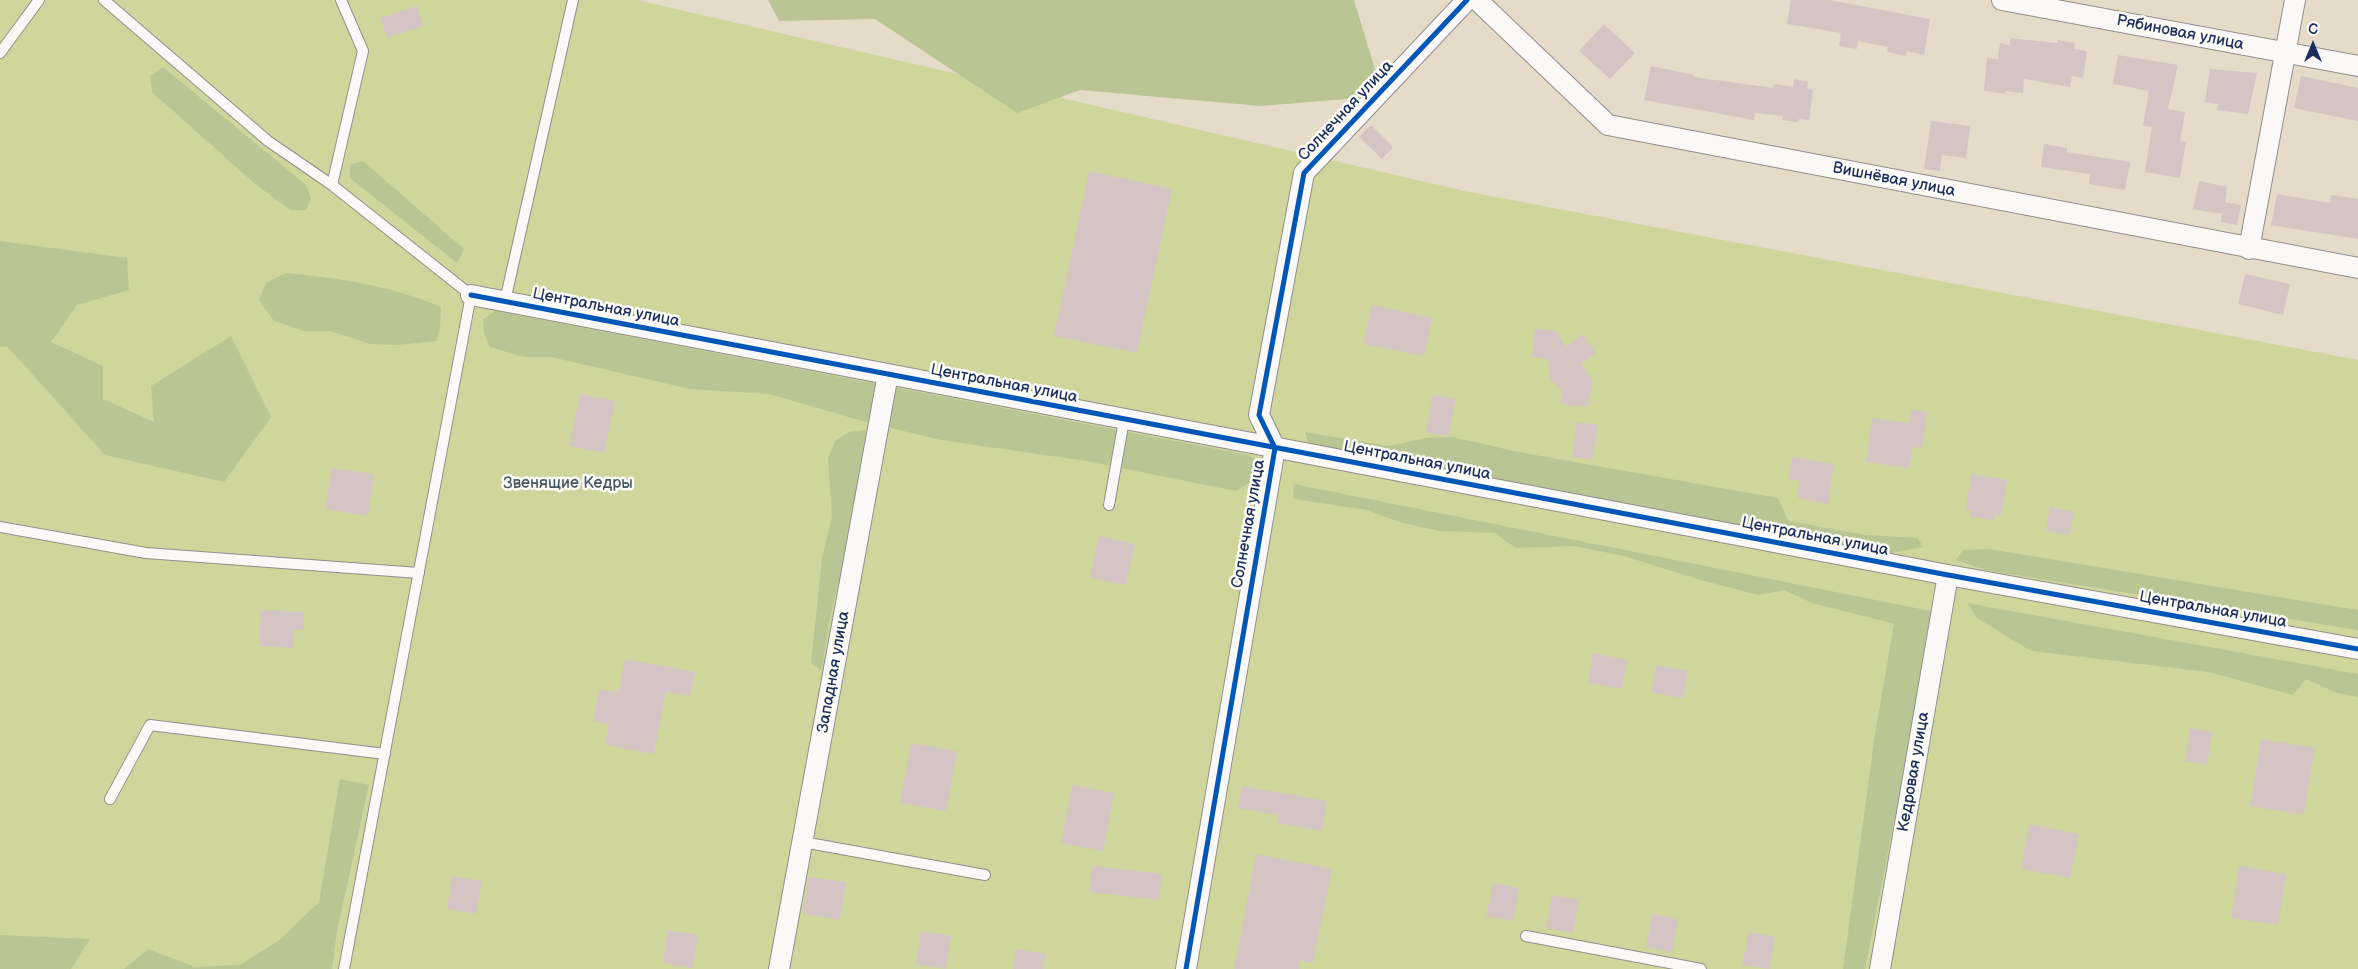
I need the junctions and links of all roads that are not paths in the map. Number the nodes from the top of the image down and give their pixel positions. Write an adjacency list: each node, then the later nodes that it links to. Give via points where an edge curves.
1 (40, 0): 9 (lane)
2 (104, 0): 12 (lane, via 268,141)
3 (341, 0): 12 (lane, via 364,51)
4 (573, 0): 16 (lane)
5 (1467, 0): 19 (street, Солнечная улица, via 1304,174 1259,415)
6 (1477, 0): 13 (street, Вишнёвая улица, via 1608,124)
7 (2002, 0): 10 (street, Рябиновая улица)
8 (2295, 0): 10 (street)
9 (0, 53)
10 (2285, 53): 11 (street, Рябиновая улица); 13 (street)
11 (2358, 66)
12 (332, 185): 15 (lane)
13 (2249, 249): 14 (street, Вишнёвая улица)
14 (2358, 268)
15 (471, 295): 16 (street, Центральная улица); 22 (lane)
16 (505, 302): 17 (street, Центральная улица)
17 (888, 374): 18 (street, Центральная улица); 27 (street, Западная улица)
18 (1124, 420): 19 (street, Центральная улица); 20 (lane)
19 (1275, 448): 23 (street, Центральная улица); 32 (street, Солнечная улица)
20 (1109, 505)
21 (0, 527): 22 (lane, via 146,554)
22 (419, 573): 25 (lane)
23 (1948, 575): 24 (street, Центральная улица); 34 (street, Кедровая улица)
24 (2358, 649)
25 (386, 754): 26 (lane, via 150,725); 30 (lane)
26 (110, 799)
27 (802, 842): 28 (lane); 31 (street, Западная улица)
28 (985, 875)
29 (1526, 936): 33 (lane)
30 (344, 969)
31 (779, 969)
32 (1186, 969)
33 (1701, 969)
34 (1880, 969)

